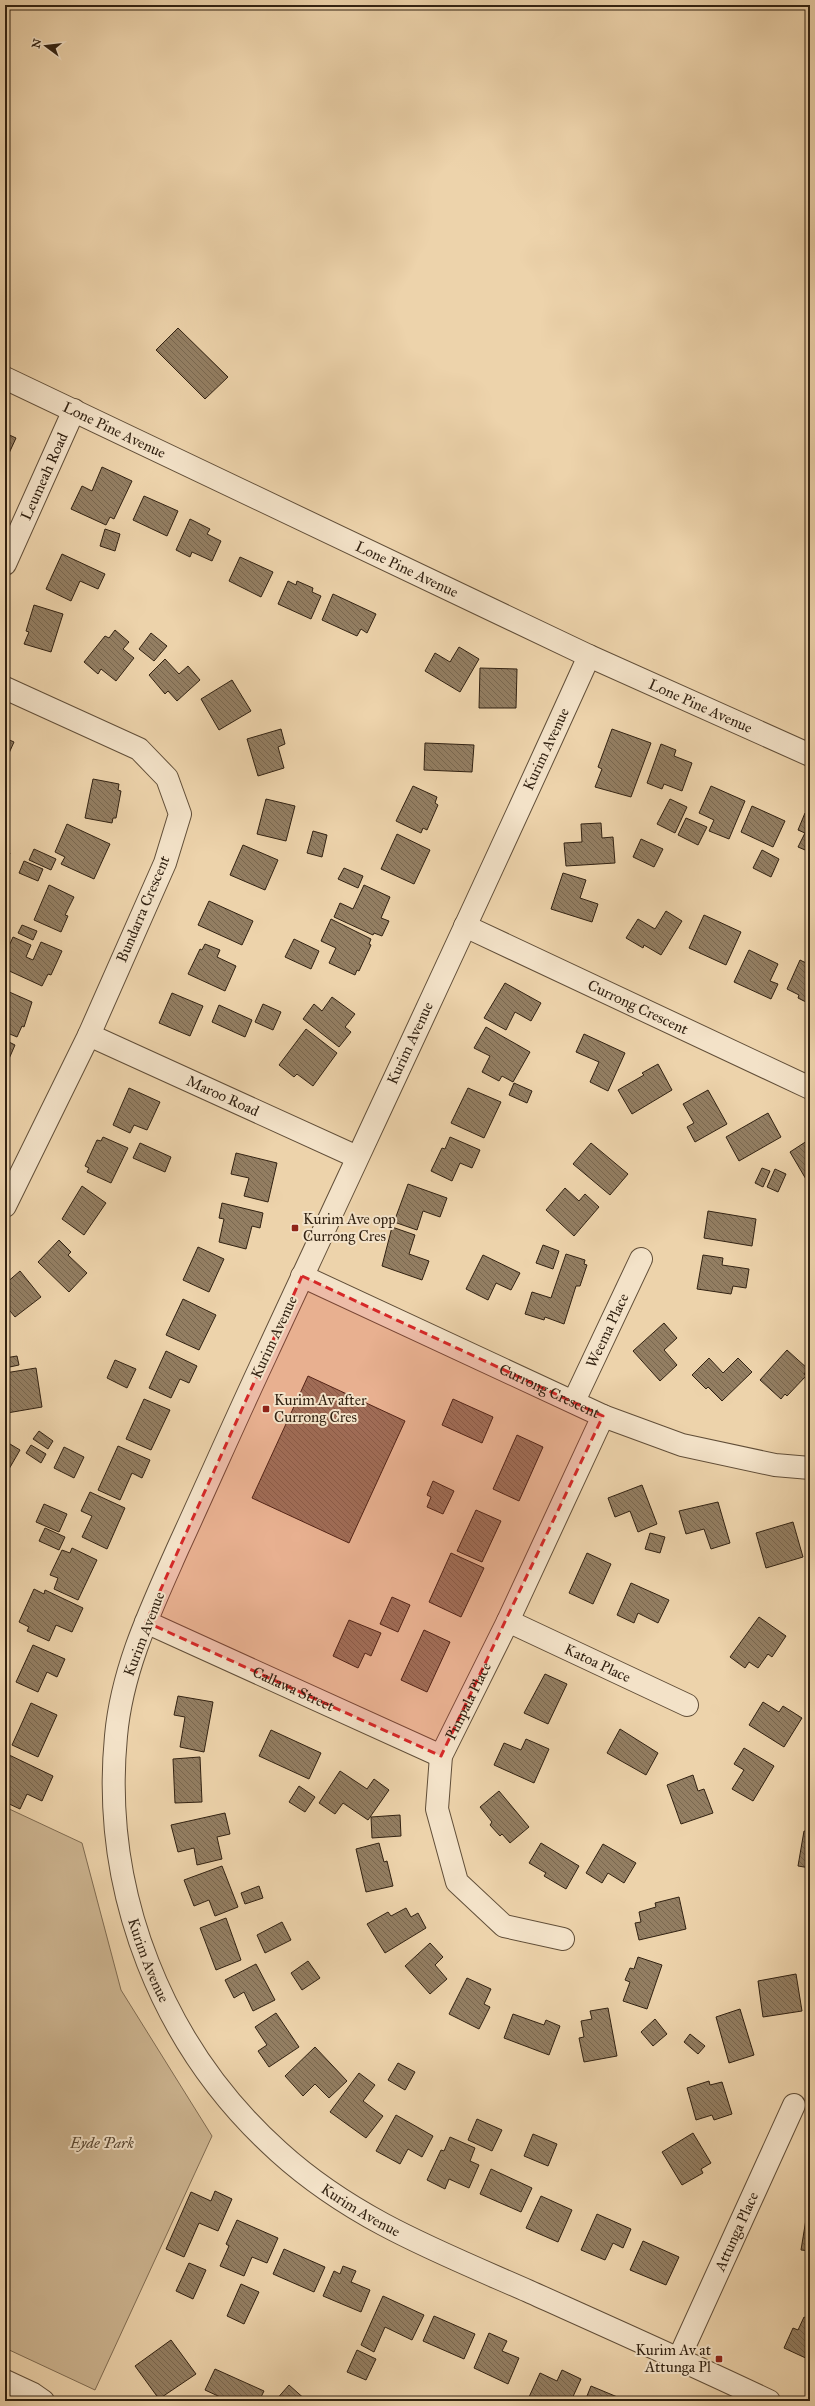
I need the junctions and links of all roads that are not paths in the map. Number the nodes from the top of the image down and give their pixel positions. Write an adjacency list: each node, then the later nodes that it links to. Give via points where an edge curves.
1 (5, 378): 2 (street, Lone Pine Avenue)
2 (74, 410): 3 (street, Leumeah Road); 4 (street, Lone Pine Avenue)
3 (5, 564)
4 (589, 656): 6 (street, Lone Pine Avenue); 7 (street, Kurim Avenue)
5 (5, 688): 8 (street, Bundarra Crescent, via 139,749 167,778 180,814 165,863)
6 (810, 755)
7 (465, 926): 9 (street, Currong Crescent); 10 (street, Kurim Avenue)
8 (89, 1035): 10 (street, Maroo Road); 11 (street, Bundarra Crescent)
9 (810, 1088)
10 (357, 1157): 13 (street, Kurim Avenue)
11 (5, 1206)
12 (641, 1259): 14 (street, Weema Place)
13 (302, 1276): 14 (street, Currong Crescent); 18 (street, Kurim Avenue)
14 (574, 1401): 15 (street, Currong Crescent)
15 (603, 1416): 16 (street, Currong Crescent, via 682,1445 774,1465); 17 (street, Pimpala Place)
16 (810, 1468)
17 (508, 1621): 19 (street, Katoa Place); 20 (street, Pimpala Place)
18 (146, 1622): 20 (street, Callawa Street); 23 (street, Kurim Avenue, via 129,1666 121,1702 116,1744 114,1823 128,1906 143,1955 160,1995 200,2063 243,2117 276,2150 342,2202 396,2233)
19 (687, 1705)
20 (441, 1756): 21 (street, Pimpala Place, via 437,1809 457,1882 504,1926)
21 (563, 1939)
22 (794, 2105): 23 (street, Attunga Place)
23 (679, 2358): 26 (street, Kurim Avenue)
24 (5, 2381): 25 (street)
25 (43, 2401)
26 (769, 2401)

